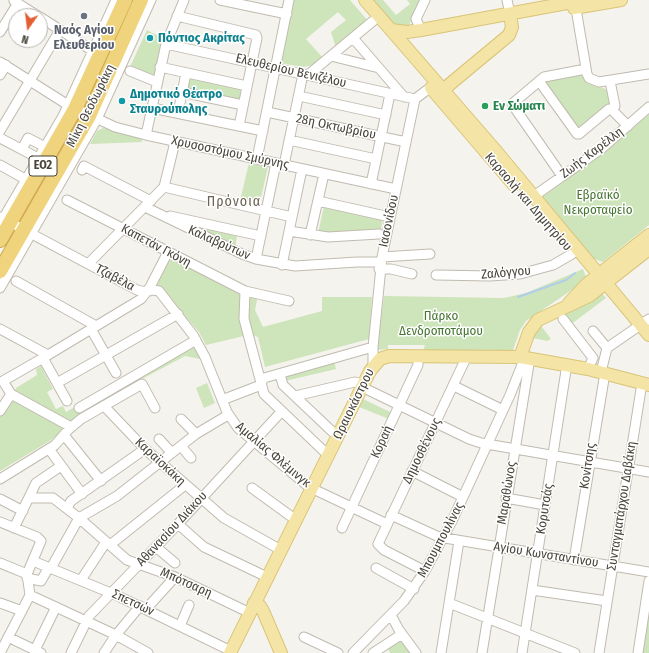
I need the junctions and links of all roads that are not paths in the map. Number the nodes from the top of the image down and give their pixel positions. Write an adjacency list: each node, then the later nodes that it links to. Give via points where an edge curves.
1 (116, 0): 30 (street)
2 (125, 0): 55 (highway, Μίκη Θεοδωράκη / ΕΟ2)
3 (141, 0): 62 (highway, Μίκη Θεοδωράκη / ΕΟ2)
4 (151, 0): 62 (street)
5 (184, 0): 20 (street)
6 (220, 0): 16 (street)
7 (289, 0): 18 (street)
8 (355, 0): 21 (main road, Καραολή και Δημητρίου)
9 (365, 0): 24 (main road)
10 (425, 0): 25 (street, via 416,19)
11 (507, 0): 19 (street)
12 (621, 0): 13 (main road)
13 (607, 1): 15 (main road)
14 (15, 2): 17 (street); 26 (street)
15 (578, 3): 19 (main road, via 526,16); 37 (street)
16 (264, 5): 18 (street)
17 (25, 8)
18 (287, 14): 35 (street)
19 (510, 14): 25 (main road); 48 (main road, via 512,27 509,35)
20 (177, 16): 28 (street); 33 (street, via 253,33 257,38)
21 (373, 21): 27 (street); 29 (main road, Καραολή και Δημητρίου)
22 (48, 23): 23 (street)
23 (60, 30): 30 (street); 43 (street)
24 (391, 30): 25 (main road); 29 (main road)
25 (421, 30): 29 (main road)
26 (0, 32)
27 (353, 38): 31 (street); 36 (street)
28 (166, 44): 33 (street, Ελευθερίου Βενιζέλου); 34 (street)
29 (402, 47): 48 (main road, Καραολή και Δημητρίου)
30 (93, 51): 55 (street)
31 (331, 56): 36 (street); 42 (street)
32 (3, 63): 41 (street); 43 (street, Χρυσοστόμου Σμύρνης)
33 (252, 63): 35 (street, Ελευθερίου Βενιζέλου); 47 (street)
34 (160, 67): 39 (street); 46 (street)
35 (276, 68): 42 (street, Ελευθερίου Βενιζέλου); 59 (street)
36 (379, 68): 52 (street)
37 (586, 69): 44 (street, via 588,77 593,81); 45 (street, via 544,77)
38 (130, 71): 46 (street)
39 (186, 72): 47 (street); 49 (street)
40 (649, 74): 44 (street)
41 (0, 75)
42 (306, 75): 50 (street, Ελευθερίου Βενιζέλου); 51 (street)
43 (30, 80): 55 (street, Χρυσοστόμου Σμύρνης); 66 (street)
44 (610, 80): 58 (street, via 615,106)
45 (539, 81): 58 (street, via 577,134 607,110); 84 (street, via 512,104)
46 (157, 82): 57 (street)
47 (247, 86): 54 (street)
48 (437, 88): 53 (street); 89 (main road, Καραολή και Δημητρίου); 109 (main road, Καραολή και Δημητρίου)
49 (182, 92): 54 (street); 60 (street)
50 (390, 94): 52 (street, Ελευθερίου Βενιζέλου); 61 (street)
51 (298, 96): 61 (street); 63 (street)
52 (404, 97): 53 (street, Ελευθερίου Βενιζέλου)
53 (415, 99): 73 (street, Ιασονίδου)
54 (243, 105): 64 (street)
55 (72, 107): 62 (street, Χρυσοστόμου Σμύρνης); 74 (street); 97 (highway, Μίκη Θεοδωράκη / ΕΟ2)
56 (649, 107): 65 (street, Ζωής Καρέλλη)
57 (152, 108): 60 (street); 68 (street)
58 (612, 110): 65 (street)
59 (267, 112): 63 (street, 28η Οκτωβρίου); 67 (street)
60 (178, 113): 64 (street)
61 (386, 115): 69 (street)
62 (93, 118): 68 (street, Χρυσοστόμου Σμύρνης); 99 (highway, Μίκη Θεοδωράκη / ΕΟ2)
63 (294, 118): 69 (street, 28η Οκτωβρίου); 71 (street)
64 (239, 126): 67 (street)
65 (628, 126): 84 (street, Ζωής Καρέλλη)
66 (0, 131)
67 (263, 131): 77 (street)
68 (146, 135): 72 (street, Χρυσοστόμου Σμύρνης)
69 (381, 137): 73 (street, 28η Οκτωβρίου); 78 (street)
70 (0, 138): 75 (street)
71 (289, 140): 78 (street); 79 (street)
72 (175, 142): 77 (street, Χρυσοστόμου Σμύρνης); 87 (street)
73 (406, 142): 88 (street, Ιασονίδου)
74 (45, 147): 75 (street, via 28,138); 76 (street)
75 (22, 149): 76 (street)
76 (38, 158): 85 (street)
77 (257, 159): 79 (street, Χρυσοστόμου Σμύρνης)
78 (376, 160): 86 (street)
79 (280, 164): 82 (street, Χρυσοστόμου Σμύρνης); 93 (street)
80 (0, 165): 85 (street)
81 (83, 168): 92 (street, Καλαβρύτων)
82 (302, 169): 83 (street, Χρυσοστόμου Σμύρνης); 96 (street)
83 (324, 174): 86 (street, Χρυσοστόμου Σμύρνης); 91 (street)
84 (562, 176): 89 (street, Ζωής Καρέλλη)
85 (25, 179): 97 (street)
86 (372, 184): 88 (street, Χρυσοστόμου Σμύρνης)
87 (164, 187): 92 (street); 93 (street)
88 (396, 189): 95 (street, Ιασονίδου)
89 (534, 196): 117 (main road, Καραολή και Δημητρίου)
90 (67, 200): 98 (street, Καπετάν Γκόνη)
91 (318, 201): 95 (street); 102 (street)
92 (148, 204): 94 (street, Καλαβρύτων); 98 (street)
93 (266, 211): 96 (street); 104 (street)
94 (156, 213): 104 (street, Καλαβρύτων); 110 (street, Καλαβρύτων)
95 (390, 217): 111 (street, Ιασονίδου)
96 (292, 218): 100 (street)
97 (3, 220): 99 (street, Τζαβέλα); 105 (highway, Μίκη Θεοδωράκη / ΕΟ2)
98 (122, 229): 107 (street, Καπετάν Γκόνη); 112 (street)
99 (27, 231): 112 (street, Τζαβέλα); 114 (highway, Μίκη Θεοδωράκη / ΕΟ2); 119 (street)
100 (289, 231): 102 (street); 113 (street)
101 (379, 234): 102 (street, via 328,237)
102 (310, 235)
103 (649, 235): 117 (main road)
104 (261, 236): 110 (street)
105 (0, 240)
106 (649, 249): 117 (main road)
107 (168, 252): 120 (street, Καπετάν Γκόνη); 121 (street)
108 (430, 254): 111 (street)
109 (572, 254): 116 (street, Ζαλόγγου, via 553,265 520,274); 117 (main road, Καραολή και Δημητρίου)
110 (256, 259): 113 (street, Καλαβρύτων)
111 (381, 263): 113 (street, Καλαβρύτων); 115 (street, via 391,269); 131 (street, Ιασονίδου)
112 (88, 264): 121 (street, Τζαβέλα, via 137,290)
113 (282, 265)
114 (0, 271)
115 (412, 274)
116 (436, 275)
117 (600, 280): 125 (main road, Καραολή και Δημητρίου, via 623,306); 137 (main road, via 566,305 538,320 530,330)
118 (16, 281): 126 (street)
119 (0, 288)
120 (245, 291): 122 (street, Καπετάν Γκόνη); 145 (street, via 244,314)
121 (146, 292): 123 (street, Τζαβέλα, via 159,291); 126 (street, via 141,299)
122 (289, 301)
123 (178, 314): 130 (street, Τζαβέλα); 133 (street)
124 (563, 319): 140 (street, via 593,358)
125 (644, 322): 129 (main road, Καραολή και Δημητρίου); 132 (street)
126 (94, 328): 133 (street); 136 (street)
127 (0, 329): 136 (street)
128 (593, 330): 132 (street)
129 (649, 335)
130 (198, 344): 152 (street, Αμαλίας Φλέμινγκ); 156 (street)
131 (373, 347): 139 (street, Ιασονίδου); 143 (street)
132 (607, 348): 142 (street, Κονίτσης)
133 (106, 355): 141 (street); 146 (street)
134 (418, 356): 135 (main road, Ωραιοκάστρου); 139 (main road, Ωραιοκάστρου, via 386,356); 154 (street, Κοραή, via 418,365)
135 (467, 356): 137 (main road, Ωραιοκάστρου); 149 (street, Δημοσθένους)
136 (45, 357): 144 (street); 146 (street)
137 (525, 357): 138 (main road, Ωραιοκάστρου); 158 (street, Μπουμπουλίνας); 174 (street, Μαραθώνος)
138 (567, 364): 140 (main road, Ωραιοκάστρου); 177 (street, Κορυτσάς)
139 (374, 365): 148 (main road, Ωραιοκάστρου)
140 (588, 369): 142 (main road, Ωραιοκάστρου)
141 (116, 373)
142 (603, 373): 147 (main road, Ωραιοκάστρου); 179 (street, Κονίτσης)
143 (280, 374): 145 (street, via 264,378); 151 (street, via 282,384)
144 (2, 380): 150 (street)
145 (260, 382): 152 (street); 160 (street, via 264,394)
146 (57, 383): 153 (street)
147 (645, 384): 182 (street, Συνταγματάρχου Δαβάκη)
148 (363, 386): 151 (street, via 355,382); 154 (street); 167 (main road, Ωραιοκάστρου)
149 (454, 386): 158 (street); 163 (street, Δημοσθένους)
150 (11, 394): 159 (street); 164 (street)
151 (295, 396): 167 (street)
152 (222, 400): 161 (street, Αμαλίας Φλέμινγκ)
153 (67, 402)
154 (399, 405): 163 (street); 197 (street, Κοραή)
155 (104, 406): 157 (street, via 142,384); 164 (street); 173 (street, Καραϊσκάκη)
156 (78, 408)
157 (156, 408)
158 (503, 410): 170 (street, Μπουμπουλίνας)
159 (0, 411)
160 (281, 412): 169 (street, Αθανασίου Διάκου); 176 (street)
161 (228, 415): 165 (street); 169 (street, Αμαλίας Φλέμινγκ)
162 (181, 419): 165 (street)
163 (436, 423): 170 (street, via 468,439); 183 (street, Δημοσθένους)
164 (71, 427): 166 (street)
165 (196, 434): 171 (street)
166 (64, 435): 172 (street); 186 (street)
167 (338, 438): 176 (main road, Ωραιοκάστρου)
168 (159, 439): 175 (street)
169 (254, 442): 189 (street, Αμαλίας Φλέμινγκ); 195 (street, Αθανασίου Διάκου)
170 (486, 444): 174 (street); 191 (street, Μπουμπουλίνας)
171 (181, 446): 175 (street); 178 (street)
172 (49, 449): 181 (street); 185 (street)
173 (145, 449): 180 (street, Καραϊσκάκη); 186 (street)
174 (514, 449): 177 (street); 193 (street, Μαραθώνος)
175 (172, 453): 180 (street)
176 (329, 456): 189 (main road, Ωραιοκάστρου)
177 (553, 456): 179 (street); 196 (street, Κορυτσάς)
178 (192, 458)
179 (589, 462): 182 (street); 215 (street, Κονίτσης)
180 (160, 463): 187 (street, Καραϊσκάκη); 201 (street, via 117,496)
181 (61, 466): 190 (street); 192 (street, via 36,483)
182 (628, 468): 184 (street); 220 (street, Συνταγματάρχου Δαβάκη)
183 (412, 471): 191 (street); 200 (street, Δημοσθένους)
184 (649, 472)
185 (0, 480)
186 (101, 481): 190 (street)
187 (185, 485): 195 (street, Καραϊσκάκη); 210 (street)
188 (252, 488): 202 (street)
189 (312, 488): 197 (street, Αμαλίας Φλέμινγκ); 202 (main road, Ωραιοκάστρου)
190 (82, 494): 198 (street, via 71,501)
191 (464, 497): 208 (street, Μπουμπουλίνας)
192 (29, 498): 198 (street, Μπότσαρη, via 53,498); 199 (street)
193 (506, 498): 196 (street); 212 (street, Μαραθώνος)
194 (0, 499): 199 (street)
195 (200, 499): 204 (street, Αθανασίου Διάκου); 213 (street, Καραϊσκάκη, via 224,518)
196 (545, 505): 214 (street, Κορυτσάς)
197 (351, 507): 205 (street, Αμαλίας Φλέμινγκ); 207 (street, Κοραή)
198 (67, 508): 201 (street, Μπότσαρη)
199 (23, 511): 206 (street)
200 (392, 515): 205 (street, Δημοσθένους); 208 (street)
201 (80, 518): 210 (street, Μπότσαρη); 221 (street)
202 (296, 520): 213 (main road, Ωραιοκάστρου)
203 (0, 522): 206 (street)
204 (178, 524): 211 (street, Αθανασίου Διάκου); 227 (street, via 204,547)
205 (387, 524): 223 (street, Δημοσθένους, via 378,545)
206 (14, 528): 216 (street, via 41,540)
207 (342, 528)
208 (444, 538): 209 (street, Αγίου Κωνσταντίνου); 223 (street, Μπουμπουλίνας)
209 (459, 541): 212 (street, Αγίου Κωνσταντίνου); 236 (street)
210 (108, 544): 219 (street, Μπότσαρη, via 126,560); 228 (street)
211 (156, 547): 218 (street); 219 (street, Αθανασίου Διάκου)
212 (498, 548): 214 (street, Αγίου Κωνσταντίνου); 244 (street, Μαραθώνος)
213 (281, 550): 227 (main road, Ωραιοκάστρου)
214 (538, 554): 215 (street, Αγίου Κωνσταντίνου); 231 (street, Κορυτσάς)
215 (574, 560): 220 (street, Αγίου Κωνσταντίνου)
216 (32, 561): 221 (street, Σπετσών); 225 (street)
217 (0, 563): 225 (street)
218 (175, 563)
219 (138, 565): 226 (street, Μπότσαρη); 232 (street, Αθανασίου Διάκου)
220 (613, 566): 224 (street, Αγίου Κωνσταντίνου); 234 (street, Συνταγματάρχου Δαβάκη)
221 (50, 568): 225 (street, via 41,581); 228 (street, Σπετσών)
222 (376, 568): 230 (street)
223 (426, 571): 230 (street, Μπουμπουλίνας)
224 (649, 572)
225 (27, 576): 233 (street)
226 (175, 577): 239 (street); 240 (street, Μπότσαρη)
227 (267, 577): 240 (main road, Ωραιοκάστρου)
228 (81, 580): 232 (street, Σπετσών)
229 (649, 581): 243 (street)
230 (414, 589): 242 (street, Μπουμπουλίνας)
231 (532, 590): 234 (street); 247 (street, Κορυτσάς)
232 (111, 593): 239 (street, Σπετσών); 245 (street, Αθανασίου Διάκου)
233 (30, 595): 238 (street); 241 (street)
234 (607, 602): 269 (street, Συνταγματάρχου Δαβάκη)
235 (0, 603): 241 (street)
236 (449, 603): 244 (street); 265 (street)
237 (189, 605): 246 (street)
238 (56, 607): 245 (street); 254 (street)
239 (143, 608): 246 (street, Σπετσών); 249 (street)
240 (252, 608): 255 (main road, Ωραιοκάστρου); 256 (main road, via 262,610)
241 (22, 611): 250 (street)
242 (391, 615): 248 (street); 262 (street, Μπουμπουλίνας)
243 (646, 618): 270 (street)
244 (488, 619): 247 (street); 266 (street, Μαραθώνος)
245 (86, 620): 249 (street); 258 (street, Αθανασίου Διάκου)
246 (180, 626): 255 (street, Σπετσών)
247 (525, 633): 267 (street, Κορυτσάς); 268 (street)
248 (402, 634): 253 (street); 264 (street)
249 (116, 635): 259 (street); 260 (street)
250 (5, 637): 254 (street); 257 (street)
251 (304, 637): 252 (street)
252 (322, 649): 261 (street)
253 (385, 649): 263 (street)
254 (38, 652)
255 (231, 652)
256 (279, 652)
257 (0, 653)
258 (71, 653)
259 (104, 653)
260 (148, 653)
261 (338, 653)
262 (353, 653)
263 (373, 653)
264 (416, 653)
265 (441, 653)
266 (482, 653)
267 (522, 653)
268 (575, 653)
269 (599, 653)
270 (638, 653)

